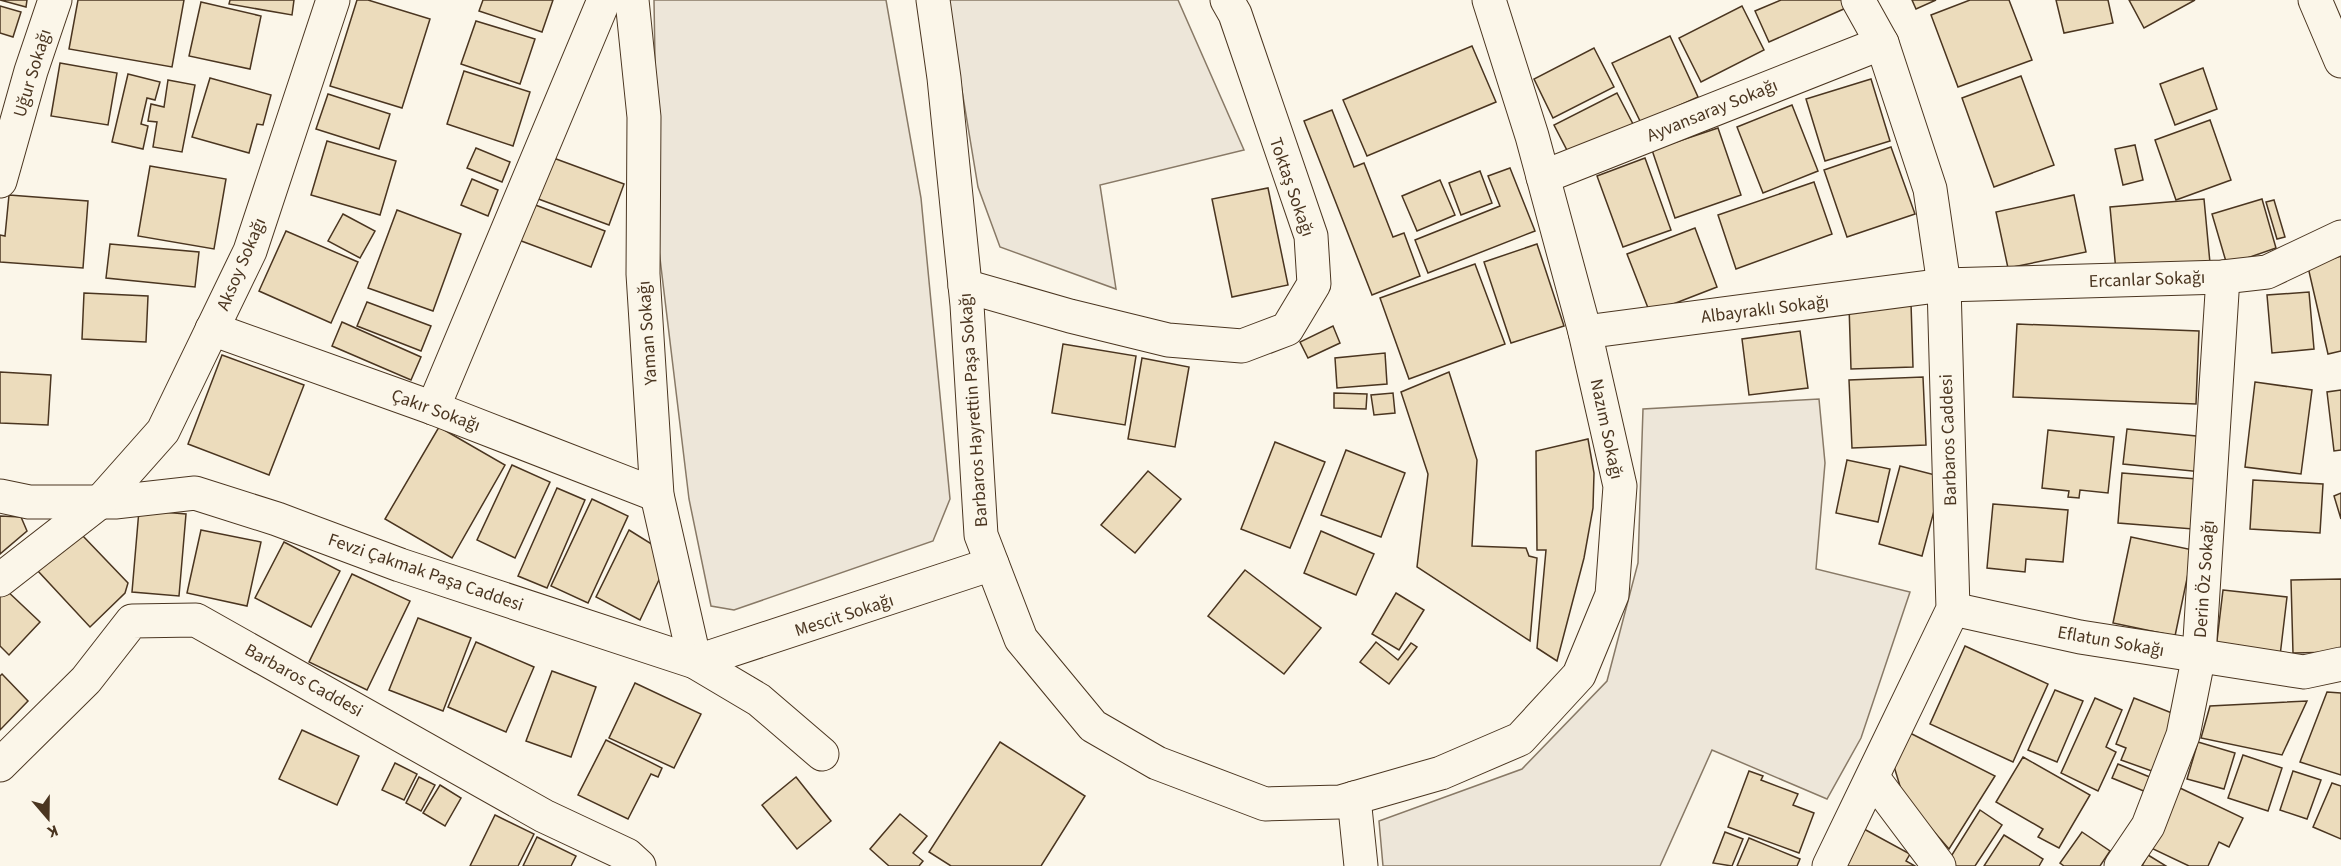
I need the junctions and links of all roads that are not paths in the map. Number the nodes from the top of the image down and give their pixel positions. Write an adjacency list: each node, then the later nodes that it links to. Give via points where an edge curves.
1 (55, 0): 13 (street, Uğur Sokağı)
2 (333, 0): 18 (street, Aksoy Sokağı, via 250,251)
3 (604, 0): 20 (street)
4 (632, 0): 21 (street, Yaman Sokağı, via 644,117 643,274)
5 (933, 0): 17 (street, Barbaros Hayrettin Paşa Sokağı)
6 (1227, 0): 17 (street, Toktaş Sokağı, via 1311,236 1314,284 1287,329 1242,346 1168,340)
7 (1489, 0): 12 (street, Nazım Sokağı)
8 (1858, 0): 10 (street, Barbaros Caddesi)
9 (2315, 0): 11 (street)
10 (1882, 43): 12 (street, Ayvansaray Sokağı); 16 (street, Barbaros Caddesi, via 1930,189)
11 (2341, 61)
12 (1543, 177): 19 (street, Nazım Sokağı)
13 (0, 181)
14 (2341, 237): 15 (street, Ercanlar Sokağı, via 2267,272)
15 (2223, 277): 16 (street, Ercanlar Sokağı); 27 (street, Derin Öz Sokağı)
16 (1944, 285): 19 (street, Albayraklı Sokağı); 26 (street, Barbaros Caddesi)
17 (965, 286): 24 (street, Barbaros Hayrettin Paşa Sokağı, via 981,535)
18 (212, 329): 20 (street, Çakır Sokağı); 23 (street, Aksoy Sokağı, via 163,431)
19 (1585, 332): 33 (street, Nazım Sokağı, via 1620,486 1612,595 1579,675 1520,739 1441,773)
20 (432, 408): 21 (street, Çakır Sokağı)
21 (657, 495): 28 (street, Yaman Sokağı)
22 (0, 496): 23 (street, Fevzi Çakmak Paşa Caddesi, via 29,502)
23 (100, 502): 25 (street, Aksoy Sokağı); 28 (street, Fevzi Çakmak Paşa Caddesi, via 195,493)
24 (992, 564): 28 (street, Mescit Sokağı); 33 (street, Barbaros Hayrettin Paşa Sokağı, via 1021,639 1093,726 1157,763 1265,804 1340,802)
25 (0, 580)
26 (1953, 609): 27 (street, Eflatun Sokağı, via 2080,637); 32 (street, Barbaros Caddesi)
27 (2199, 656): 29 (street, Eflatun Sokağı, via 2304,672); 38 (street, Derin Öz Sokağı, via 2179,745 2148,826)
28 (695, 662): 30 (street, Fevzi Çakmak Paşa Caddesi, via 759,700)
29 (2341, 664)
30 (822, 754)
31 (0, 765): 34 (street, Barbaros Caddesi, via 86,680 132,621 196,620 544,816 627,855)
32 (1873, 778): 36 (street, Barbaros Caddesi); 37 (street)
33 (1354, 798): 35 (street)
34 (639, 866)
35 (1361, 866)
36 (1829, 866)
37 (1939, 866)
38 (2121, 866)

